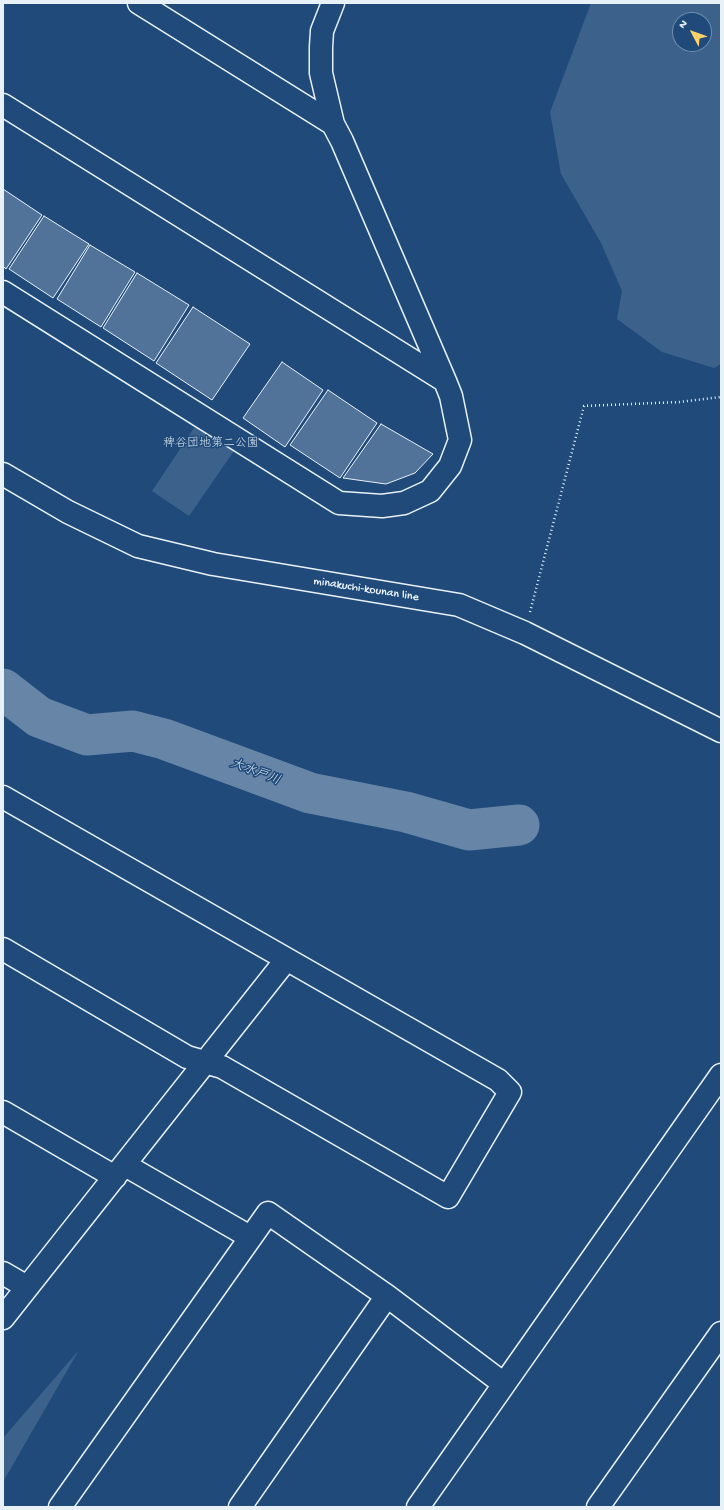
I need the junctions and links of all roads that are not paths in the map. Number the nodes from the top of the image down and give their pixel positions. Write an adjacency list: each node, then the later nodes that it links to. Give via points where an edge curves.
1 (139, 3): 4 (street)
2 (333, 3): 4 (street, via 322,31 321,73)
3 (3, 105): 6 (street)
4 (333, 124): 6 (street)
5 (3, 292): 6 (street, via 339,503 382,506 404,503 430,491 450,466 460,440 451,396)
6 (445, 381)
7 (3, 474): 8 (street, minakuchi-kounan line, via 68,512 138,546 213,564 458,605 525,633)
8 (721, 731)
9 (3, 797): 11 (street)
10 (3, 949): 12 (street, via 187,1057)
11 (286, 960): 12 (street); 12 (street, via 498,1080 510,1092 448,1198 222,1067)
12 (205, 1062): 15 (street)
13 (721, 1075): 22 (street)
14 (3, 1112): 15 (street)
15 (120, 1171): 16 (street); 18 (street)
16 (250, 1237): 19 (street, via 268,1213); 23 (street)
17 (3, 1273): 18 (street)
18 (27, 1287): 20 (street)
19 (387, 1296): 22 (street); 24 (street)
20 (3, 1318)
21 (721, 1334): 26 (street)
22 (504, 1384): 25 (street)
23 (60, 1507)
24 (240, 1507)
25 (418, 1507)
26 (598, 1507)

